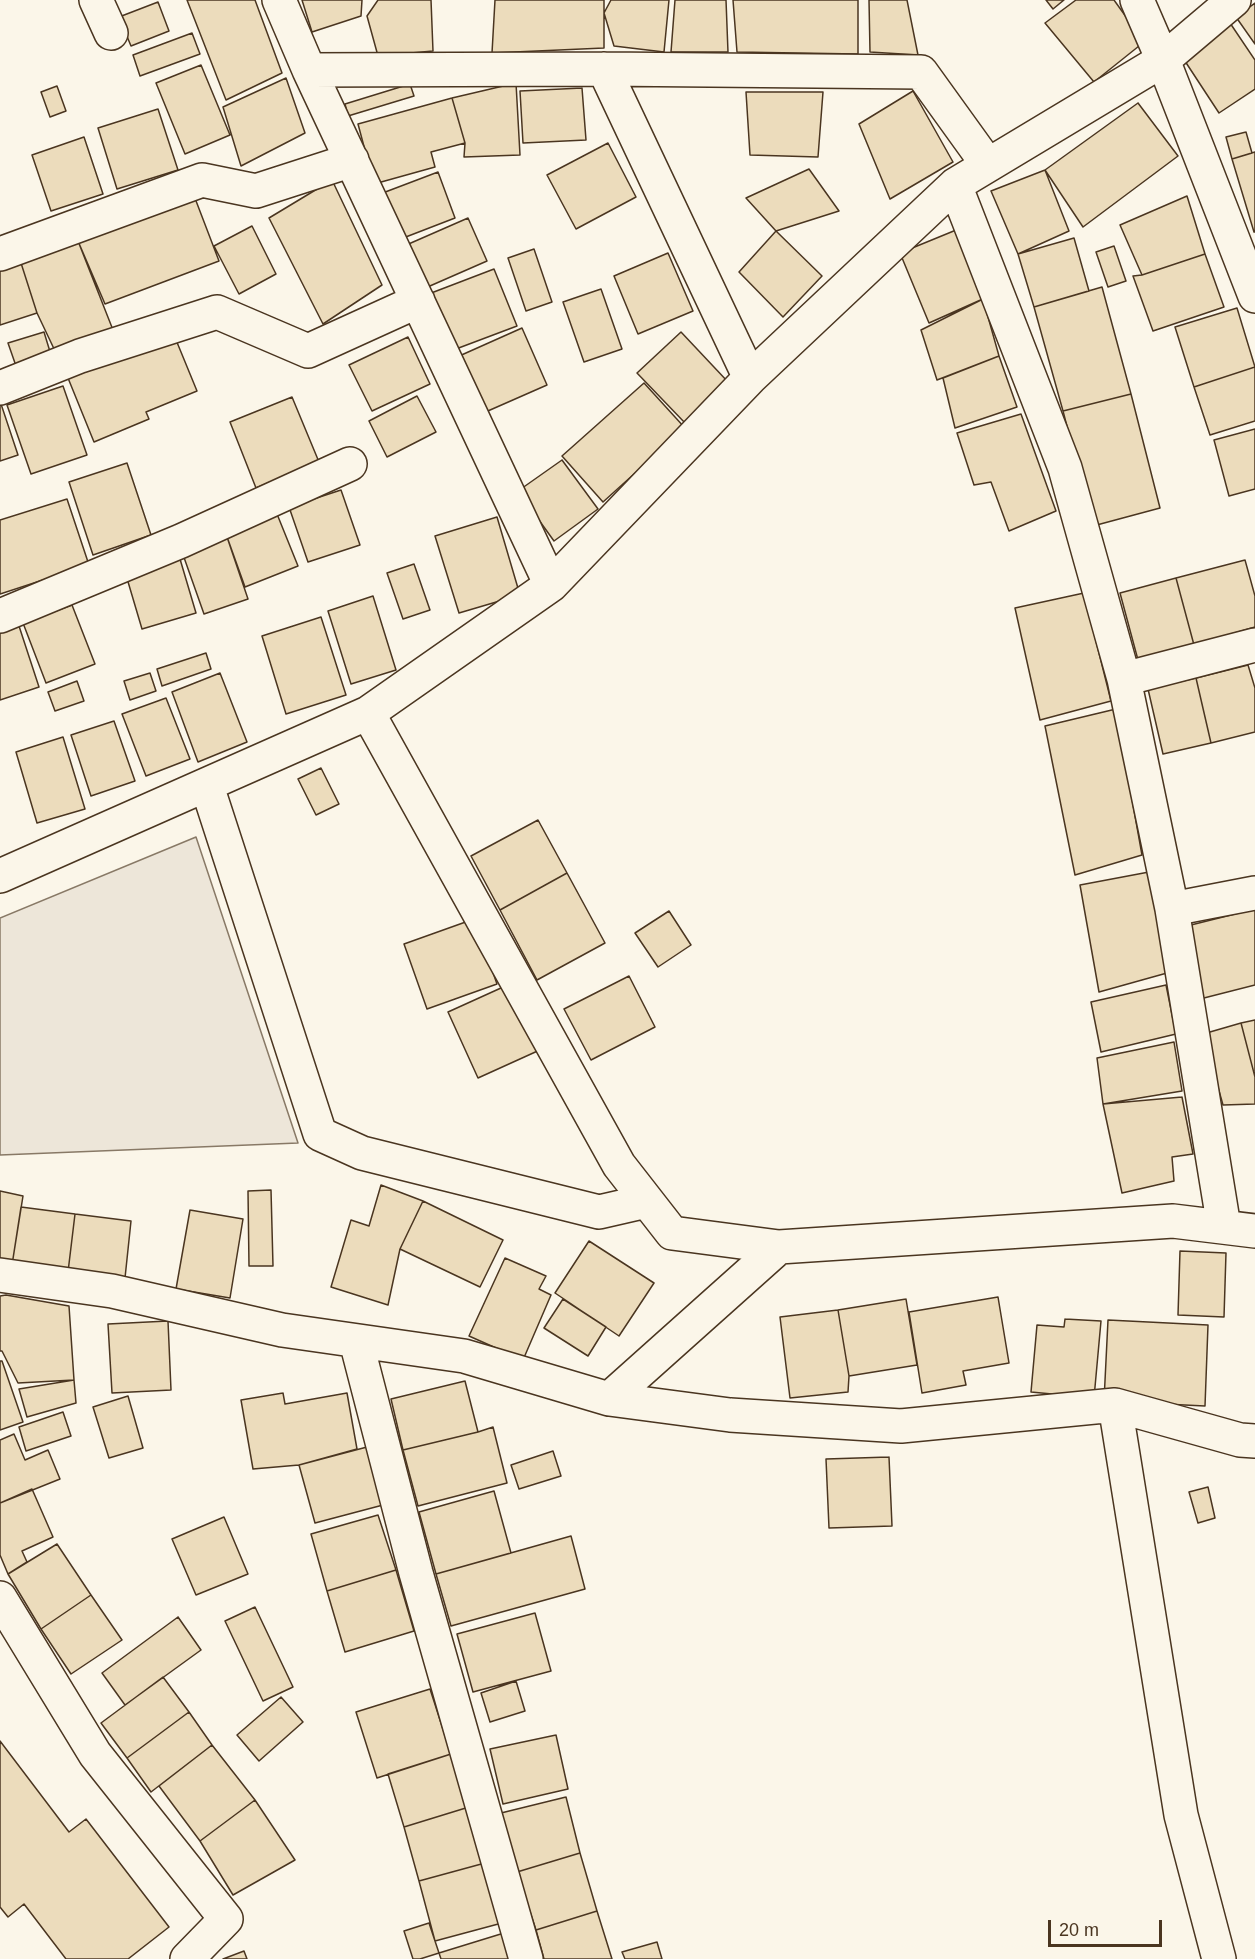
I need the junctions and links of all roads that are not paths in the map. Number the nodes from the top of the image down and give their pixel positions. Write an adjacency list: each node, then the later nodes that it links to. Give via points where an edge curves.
1 (96, 0): 5 (street)
2 (279, 0): 8 (street)
3 (1137, 0): 6 (street)
4 (1234, 0): 6 (street)
5 (111, 33)
6 (1163, 60): 10 (street); 13 (street)
7 (604, 69): 8 (street); 10 (street, via 921,72); 15 (street)
8 (309, 70): 9 (street)
9 (352, 160): 12 (street, via 256,191 202,180); 14 (street)
10 (988, 165): 11 (street)
11 (955, 185): 15 (street); 21 (street, via 1065,468)
12 (0, 254)
13 (1255, 296)
14 (418, 301): 16 (street, via 308,351 217,312 80,356); 18 (street)
15 (750, 378): 18 (street)
16 (0, 388)
17 (350, 464): 19 (street, via 181,541)
18 (551, 585): 22 (street)
19 (0, 616)
20 (1255, 645): 21 (street)
21 (1124, 679): 26 (street)
22 (368, 713): 23 (street); 27 (street, via 620,1165)
23 (207, 786): 24 (street); 27 (street, via 320,1134 362,1153 599,1212)
24 (0, 876)
25 (1255, 893): 26 (street)
26 (1172, 909): 28 (street)
27 (647, 1201): 29 (street, via 672,1233)
28 (1239, 1229): 29 (street, via 1173,1221)
29 (779, 1247): 32 (street)
30 (0, 1275): 31 (street, via 112,1291 282,1330)
31 (356, 1341): 32 (street, via 464,1356); 37 (street, via 416,1573)
32 (609, 1399): 33 (street, via 730,1415 901,1425)
33 (1115, 1405): 34 (street); 38 (street, via 1180,1815)
34 (1255, 1441)
35 (0, 1598): 36 (street, via 95,1754 226,1919)
36 (187, 1959)
37 (526, 1959)
38 (1219, 1959)

